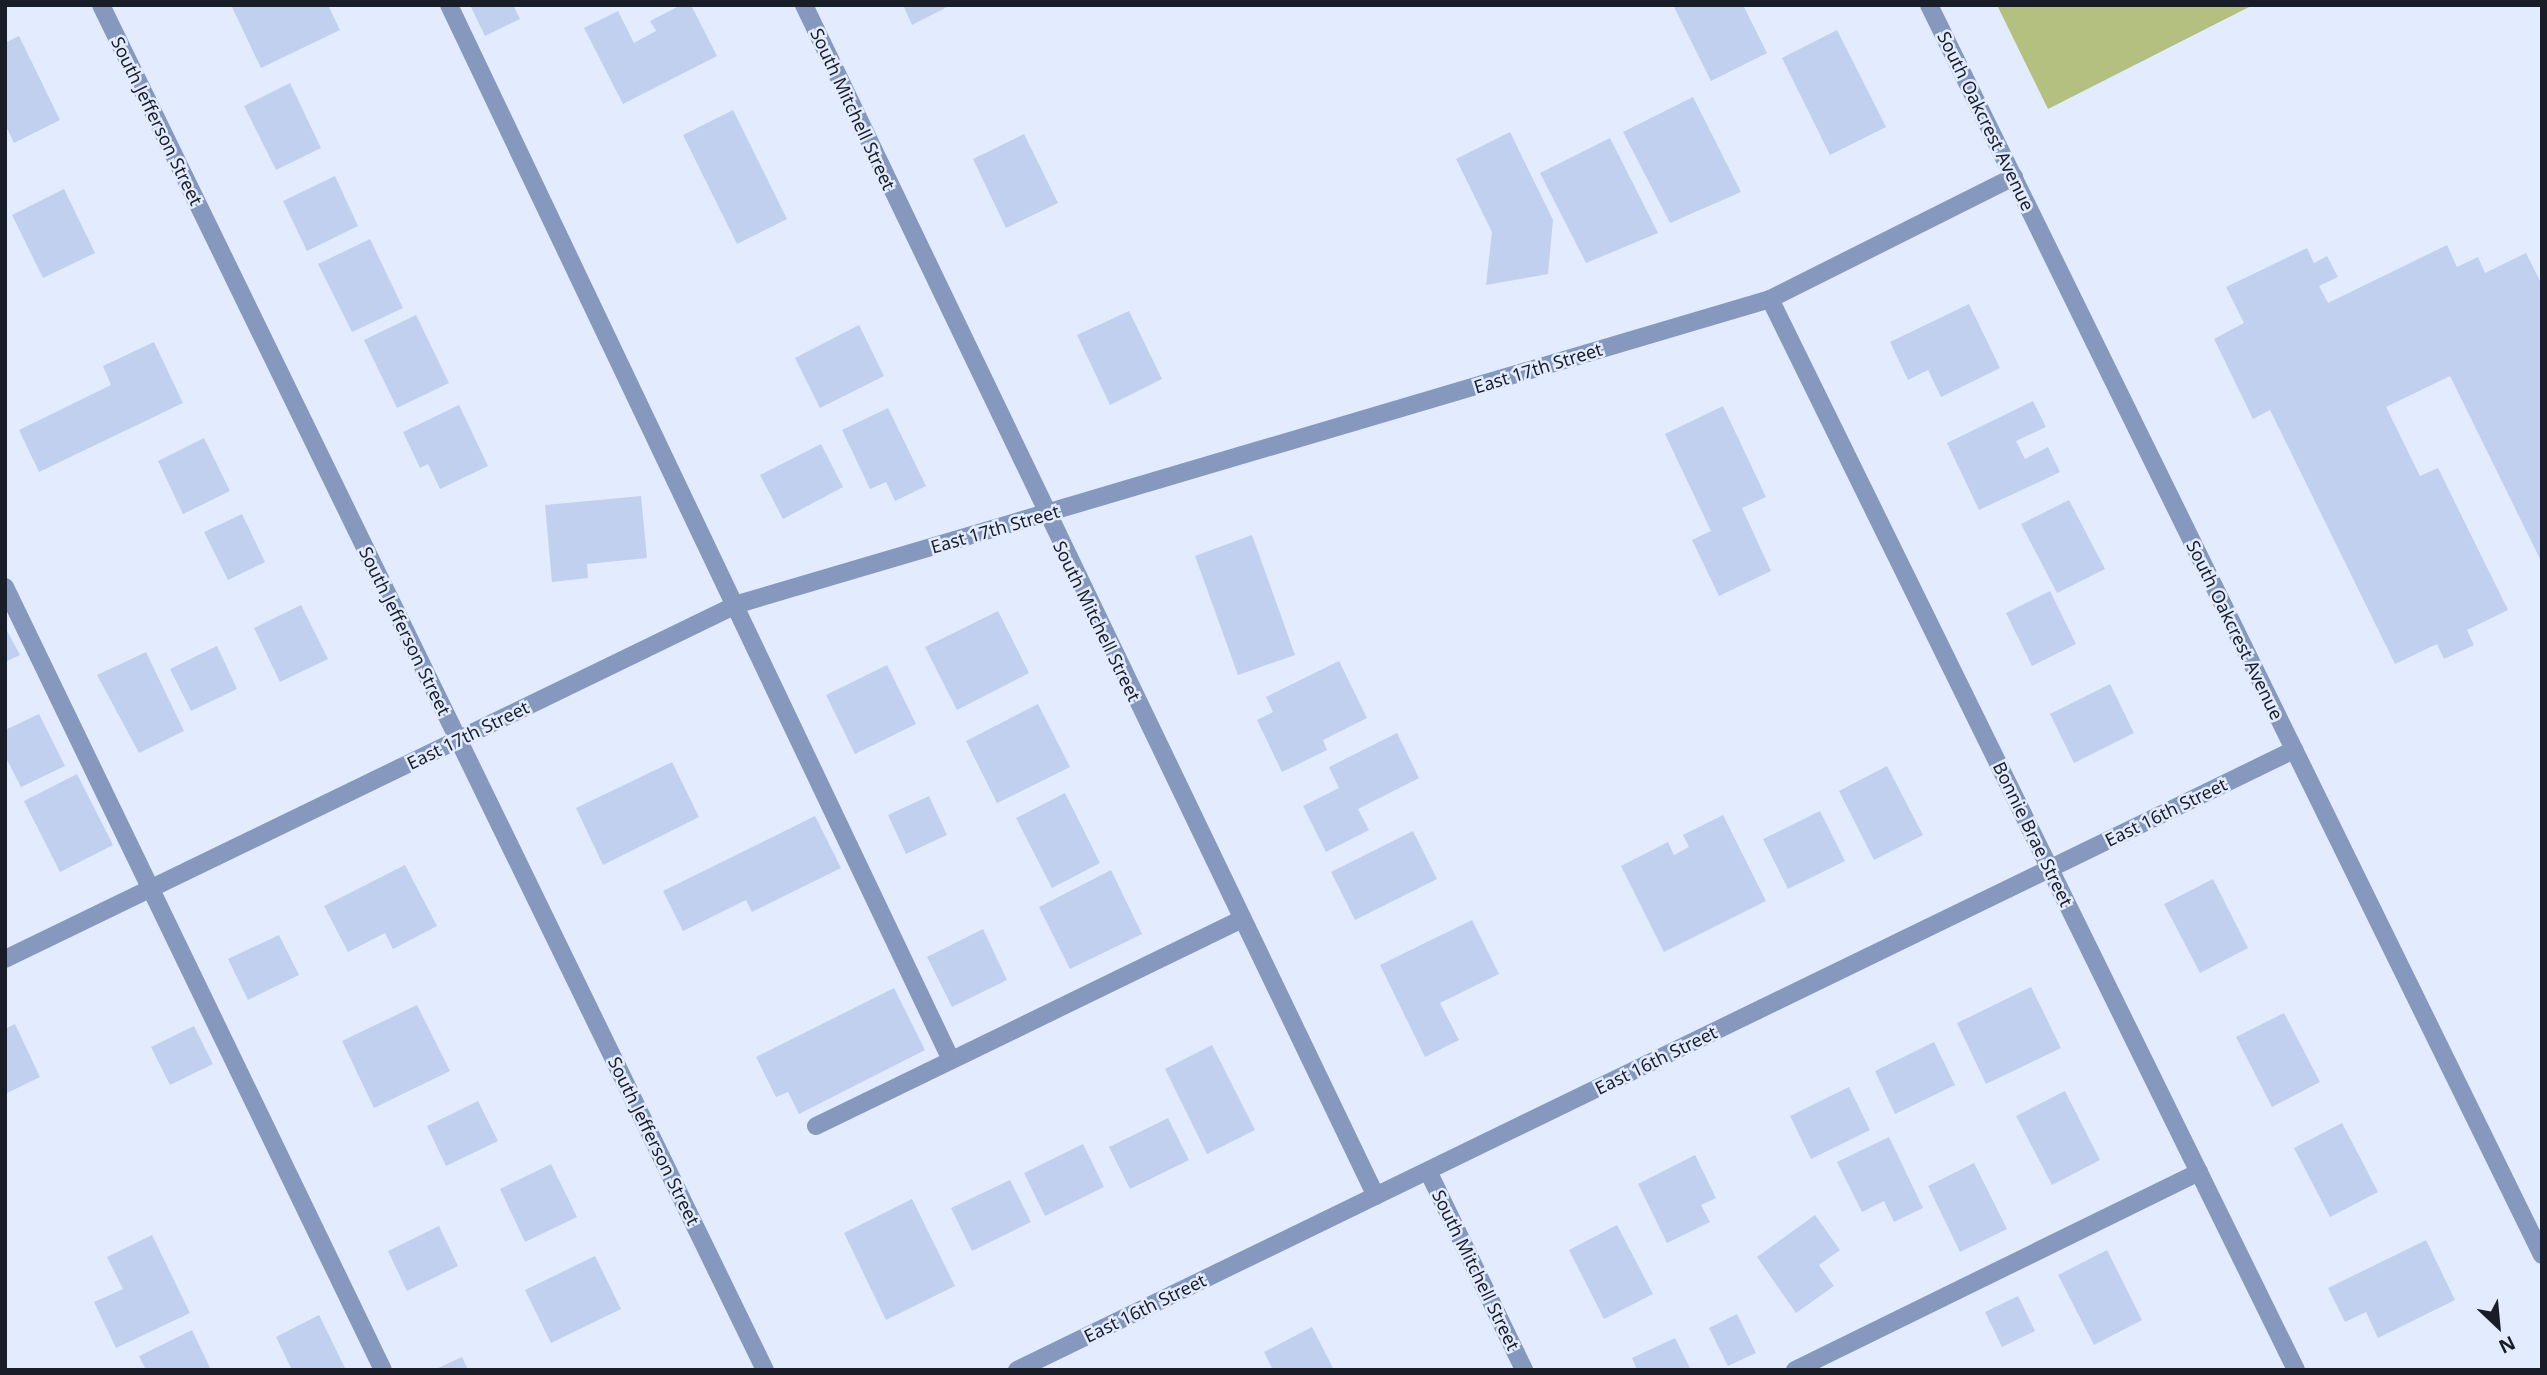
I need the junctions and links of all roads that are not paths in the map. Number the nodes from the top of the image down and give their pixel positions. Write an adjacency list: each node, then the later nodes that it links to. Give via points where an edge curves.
1 (101, 5): 10 (street, South Jefferson Street)
2 (449, 5): 9 (street)
3 (804, 5): 7 (street, South Mitchell Street)
4 (1929, 5): 5 (street, South Oakcrest Avenue)
5 (2014, 177): 6 (street, East 17th Street); 11 (street, South Oakcrest Avenue)
6 (1770, 299): 7 (street, East 17th Street); 12 (street, Bonnie Brae Street)
7 (1045, 514): 9 (street, East 17th Street); 14 (street, South Mitchell Street)
8 (5, 587): 13 (street)
9 (738, 604): 10 (street, East 17th Street); 16 (street)
10 (458, 739): 13 (street, East 17th Street); 23 (street, South Jefferson Street)
11 (2294, 750): 12 (street, East 16th Street); 21 (street, South Oakcrest Avenue)
12 (2050, 868): 18 (street, East 16th Street); 19 (street, Bonnie Brae Street)
13 (151, 889): 15 (street, East 17th Street); 22 (street)
14 (1242, 919): 16 (street); 20 (street, South Mitchell Street)
15 (5, 959)
16 (951, 1060): 17 (street)
17 (816, 1126)
18 (1428, 1171): 20 (street, East 16th Street); 25 (street, South Mitchell Street)
19 (2199, 1172): 26 (street); 27 (street, Bonnie Brae Street)
20 (1376, 1196): 24 (street, East 16th Street)
21 (2542, 1255)
22 (383, 1370)
23 (765, 1370)
24 (1017, 1370)
25 (1524, 1370)
26 (1795, 1370)
27 (2296, 1370)

